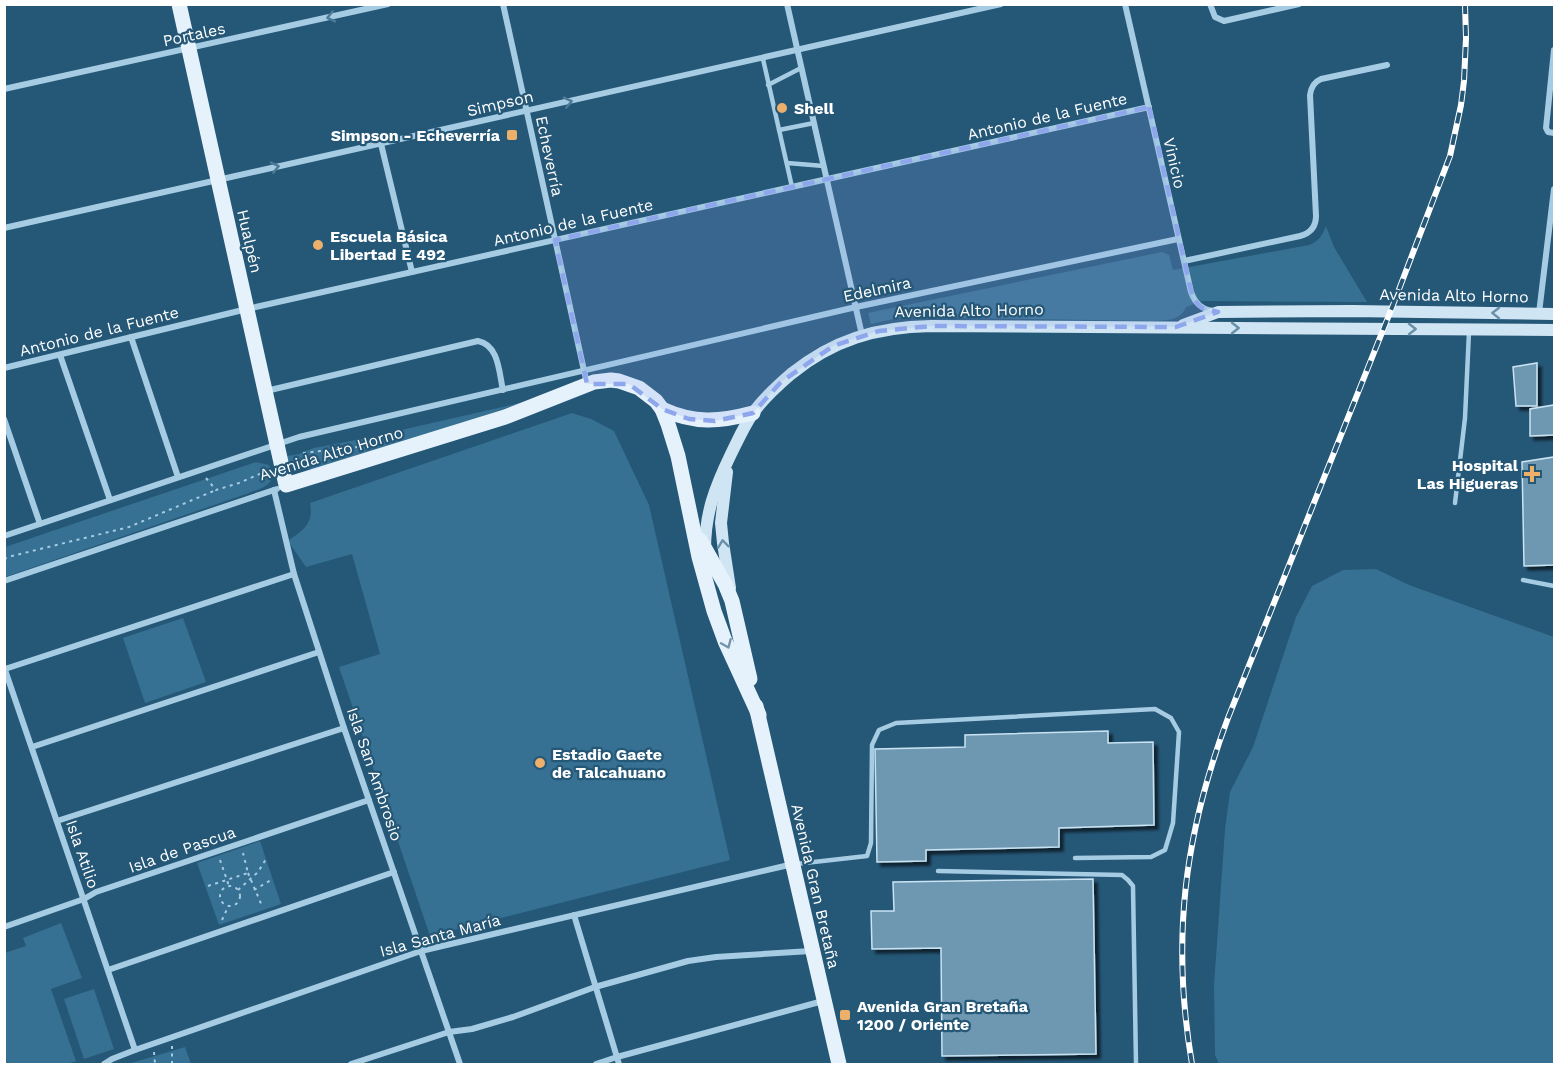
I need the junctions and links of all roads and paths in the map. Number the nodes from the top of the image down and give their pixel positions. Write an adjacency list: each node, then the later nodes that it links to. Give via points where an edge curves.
1 (179, 4): 9 (main road, Hualpén)
2 (388, 4): 9 (street, Portales, one-way to 9)
3 (503, 4): 19 (street, Echeverría)
4 (787, 4): 11 (street)
5 (1001, 4): 11 (street, Simpson)
6 (1125, 4): 18 (street, Vinicio)
7 (1210, 4): 8 (street, via 1215,17 1224,21)
8 (1299, 4)
9 (189, 49): 17 (street, Portales); 27 (main road, Hualpén)
10 (1554, 50): 13 (street)
11 (797, 51): 12 (street, Simpson); 15 (street)
12 (763, 59): 16 (lane); 19 (street, Simpson, one-way to 12)
13 (1554, 59): 22 (street, via 1545,128)
14 (1387, 65): 34 (street, via 1321,79 1312,87 1316,216 1309,232)
15 (801, 68): 16 (lane); 20 (street)
16 (768, 85): 21 (lane)
17 (4, 89)
18 (1149, 107): 26 (street, Antonio de la Fuente); 32 (street, Vinicio)
19 (526, 111): 23 (street, Simpson); 33 (street, Echeverría)
20 (814, 123): 21 (lane); 25 (street)
21 (779, 130): 24 (lane)
22 (1554, 133)
23 (381, 144): 27 (street, Simpson, one-way to 23); 35 (street)
24 (787, 163): 25 (lane); 28 (lane)
25 (824, 166): 26 (street)
26 (827, 179): 28 (street, Antonio de la Fuente); 36 (street)
27 (218, 180): 31 (street, Simpson); 37 (main road, Hualpén)
28 (792, 187): 33 (street, Antonio de la Fuente)
29 (1554, 189): 30 (street)
30 (1554, 206): 39 (street)
31 (4, 228)
32 (1178, 238): 34 (street, Vinicio); 36 (street, Edelmira)
33 (555, 240): 35 (street, Antonio de la Fuente); 48 (street, Echeverría)
34 (1184, 261): 38 (street, Vinicio, via 1196,302 1206,310)
35 (412, 272): 37 (street, Antonio de la Fuente)
36 (856, 307): 44 (street); 48 (street, Edelmira)
37 (247, 309): 45 (street, Antonio de la Fuente); 50 (main road, Hualpén)
38 (1218, 312): 39 (main road, Avenida Alto Horno, one-way to 38); 41 (main road, Avenida Alto Horno)
39 (1539, 314): 40 (main road, Avenida Alto Horno)
40 (1554, 314)
41 (1176, 327): 42 (main road, Avenida Alto Horno, one-way to 42); 44 (main road, Avenida Alto Horno, via 913,326)
42 (1469, 329): 43 (main road, Avenida Alto Horno); 62 (lane, via 1465,418)
43 (1554, 330)
44 (862, 335): 52 (main road, Avenida Alto Horno, via 833,346 801,366)
45 (131, 337): 46 (street, Antonio de la Fuente); 58 (street)
46 (60, 354): 47 (street, Antonio de la Fuente); 61 (street)
47 (4, 368)
48 (585, 378): 49 (street, Avenida Alto Horno); 51 (main road, Avenida Alto Horno, via 629,384 648,394); 59 (main road, Avenida Alto Horno, via 505,417)
49 (503, 390): 50 (street, via 493,350 478,341); 54 (street, Avenida Alto Horno)
50 (265, 391): 54 (main road, Hualpén)
51 (662, 409): 52 (main road, via 704,421); 64 (main road, Avenida Gran Bretaña, via 678,456)
52 (753, 413): 55 (main road, Avenida Gran Bretaña)
53 (4, 419): 63 (street)
54 (277, 444): 56 (main road, Hualpén); 57 (street, Avenida Alto Horno)
55 (731, 455): 66 (main road, Avenida Gran Bretaña, via 710,504); 73 (main road, Avenida Gran Bretaña, one-way to 55, via 721,524)
56 (282, 464): 59 (main road, Hualpén); 60 (path)
57 (199, 470): 58 (street, Avenida Alto Horno); 60 (path)
58 (178, 477): 61 (street, Avenida Alto Horno)
59 (280, 487): 68 (street, Isla San Ambrosio); 70 (street, Avenida Alto Horno)
60 (216, 490): 67 (path, via 129,527)
61 (110, 500): 63 (street, Avenida Alto Horno)
62 (1455, 503)
63 (40, 524): 65 (street, Avenida Alto Horno)
64 (692, 524): 66 (main road, Avenida Gran Bretaña); 72 (main road, Avenida Gran Bretaña)
65 (4, 536)
66 (705, 548): 72 (main road, Avenida Gran Bretaña); 73 (main road)
67 (4, 559)
68 (294, 574): 74 (street, Isla San Ambrosio); 75 (street)
69 (1523, 580): 71 (lane)
70 (4, 581)
71 (1554, 586)
72 (708, 589): 76 (main road, Avenida Gran Bretaña, one-way to 76, via 725,641)
73 (732, 601): 76 (main road, Avenida Gran Bretaña)
74 (319, 652): 77 (street, Isla San Ambrosio); 78 (street)
75 (5, 668): 78 (street, Isla Atilio)
76 (759, 715): 85 (main road, Avenida Gran Bretaña)
77 (344, 728): 79 (street, Isla San Ambrosio); 80 (street)
78 (32, 747): 80 (street, Isla Atilio)
79 (369, 800): 81 (street, Isla de Pascua); 87 (street, Isla San Ambrosio)
80 (57, 821): 95 (street, Isla Atilio)
81 (240, 843): 82 (street, Isla de Pascua); 88 (path)
82 (217, 851): 92 (path); 95 (street, Isla de Pascua)
83 (1075, 858): 85 (lane, via 1151,857 1165,850 1173,823 1179,732 1171,718 1155,709 896,723 879,730 872,745 871,843 867,856)
84 (266, 859): 89 (path)
85 (793, 864): 96 (street, Isla Santa María); 100 (main road, Avenida Gran Bretaña)
86 (938, 871): 115 (lane, via 1122,875 1128,880 1133,886)
87 (394, 872): 97 (street); 99 (street, Isla San Ambrosio)
88 (248, 873): 89 (path); 91 (path)
89 (251, 879): 93 (path); 94 (path)
90 (273, 879): 94 (path)
91 (208, 886)
92 (229, 886): 93 (path); 93 (path, via 220,894 225,906 238,903)
93 (238, 890)
94 (255, 890): 97 (path)
95 (84, 899): 98 (street, Isla de Pascua); 101 (street, Isla Atilio)
96 (574, 915): 99 (street, Isla Santa María); 102 (street)
97 (267, 916): 101 (street)
98 (4, 927)
99 (422, 951): 104 (street, Isla San Ambrosio); 105 (street, Isla Santa María)
100 (813, 951): 102 (street, via 688,961); 103 (main road, Avenida Gran Bretaña)
101 (108, 970): 106 (street, Isla Atilio)
102 (596, 987): 104 (street, via 513,1017); 107 (street)
103 (824, 1001): 107 (street); 114 (main road, Avenida Gran Bretaña)
104 (449, 1032): 111 (street); 112 (street, Isla San Ambrosio)
105 (173, 1037): 106 (street, Isla Santa María); 108 (path)
106 (135, 1050): 109 (street, Isla Santa María)
107 (618, 1061): 113 (street)
108 (172, 1064): 110 (path)
109 (104, 1065)
110 (167, 1065)
111 (351, 1065)
112 (460, 1065)
113 (596, 1065)
114 (839, 1065)
115 (1136, 1065)

